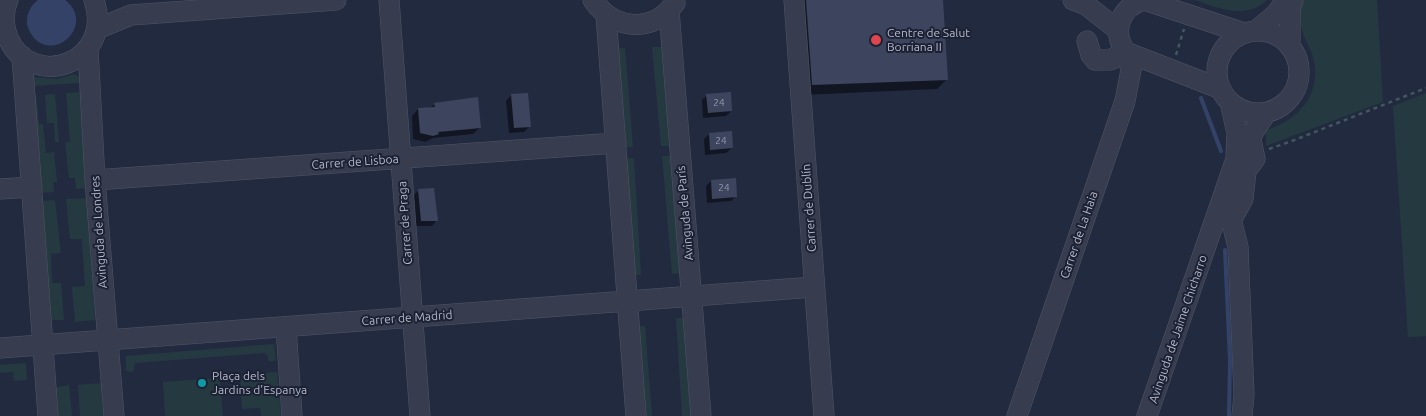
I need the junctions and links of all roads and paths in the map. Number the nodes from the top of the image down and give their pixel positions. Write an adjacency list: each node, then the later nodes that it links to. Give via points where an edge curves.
1 (95, 0): 13 (street); 14 (street)
2 (336, 0): 13 (street)
3 (390, 0): 29 (street, Carrer de Praga)
4 (794, 0): 36 (street, Carrer de Dublín)
5 (1286, 0): 16 (street, via 1276,14)
6 (1293, 0): 19 (street)
7 (1080, 2): 8 (street); 15 (street)
8 (1140, 2): 12 (street); 15 (street, via 1124,12)
9 (5, 5): 17 (street)
10 (672, 5): 11 (street, via 658,19 645,24 618,21); 37 (street, Avinguda de París)
11 (599, 7): 27 (street)
12 (1189, 14): 16 (street); 23 (path)
13 (131, 15): 14 (street)
14 (97, 28): 20 (street)
15 (1118, 30): 21 (street, Carrer de La Haia)
16 (1250, 31): 19 (street, via 1276,34); 25 (street, via 1235,37 1222,52 1217,70)
17 (3, 33): 22 (street)
18 (1087, 41): 21 (street, via 1095,60 1111,60)
19 (1290, 45): 26 (street, via 1299,62 1296,90 1284,105)
20 (88, 49): 22 (street, via 69,63 57,66 39,64); 30 (street, Avinguda de Londres)
21 (1126, 51): 23 (street); 51 (street, Carrer de La Haia, via 1131,70 1125,101)
22 (22, 56): 32 (street)
23 (1171, 68): 25 (street)
24 (1426, 88): 28 (path)
25 (1226, 96): 26 (street, via 1247,112); 28 (street, via 1237,133)
26 (1266, 112): 28 (street)
27 (616, 144): 29 (street, Carrer de Lisboa); 38 (street)
28 (1253, 153): 31 (street, Avinguda de Jaime Chicharro); 34 (street, via 1246,171 1244,199)
29 (401, 158): 30 (street, Carrer de Lisboa); 39 (street, Carrer de Praga)
30 (95, 180): 41 (street, Avinguda de Londres)
31 (1229, 180): 34 (street); 35 (street, Avinguda de Jaime Chicharro)
32 (32, 187): 33 (street); 42 (street)
33 (0, 189)
34 (1231, 219): 35 (street); 53 (street, via 1238,247)
35 (1209, 241): 52 (street, Avinguda de Jaime Chicharro)
36 (814, 287): 37 (street, Carrer de Madrid); 50 (street, Carrer de Dublín)
37 (692, 296): 38 (street, Carrer de Madrid); 49 (street, Avinguda de París)
38 (627, 301): 39 (street, Carrer de Madrid); 48 (street)
39 (412, 317): 40 (street, Carrer de Madrid); 47 (street, Carrer de Praga)
40 (286, 327): 41 (street, Carrer de Madrid); 46 (street)
41 (108, 340): 42 (street, Carrer de Madrid); 45 (street, Avinguda de Londres)
42 (42, 345): 43 (street, Carrer de Madrid); 44 (street)
43 (0, 348)
44 (48, 416)
45 (114, 416)
46 (292, 416)
47 (420, 416)
48 (636, 416)
49 (701, 416)
50 (824, 416)
51 (1017, 416)
52 (1147, 416)
53 (1242, 416)

